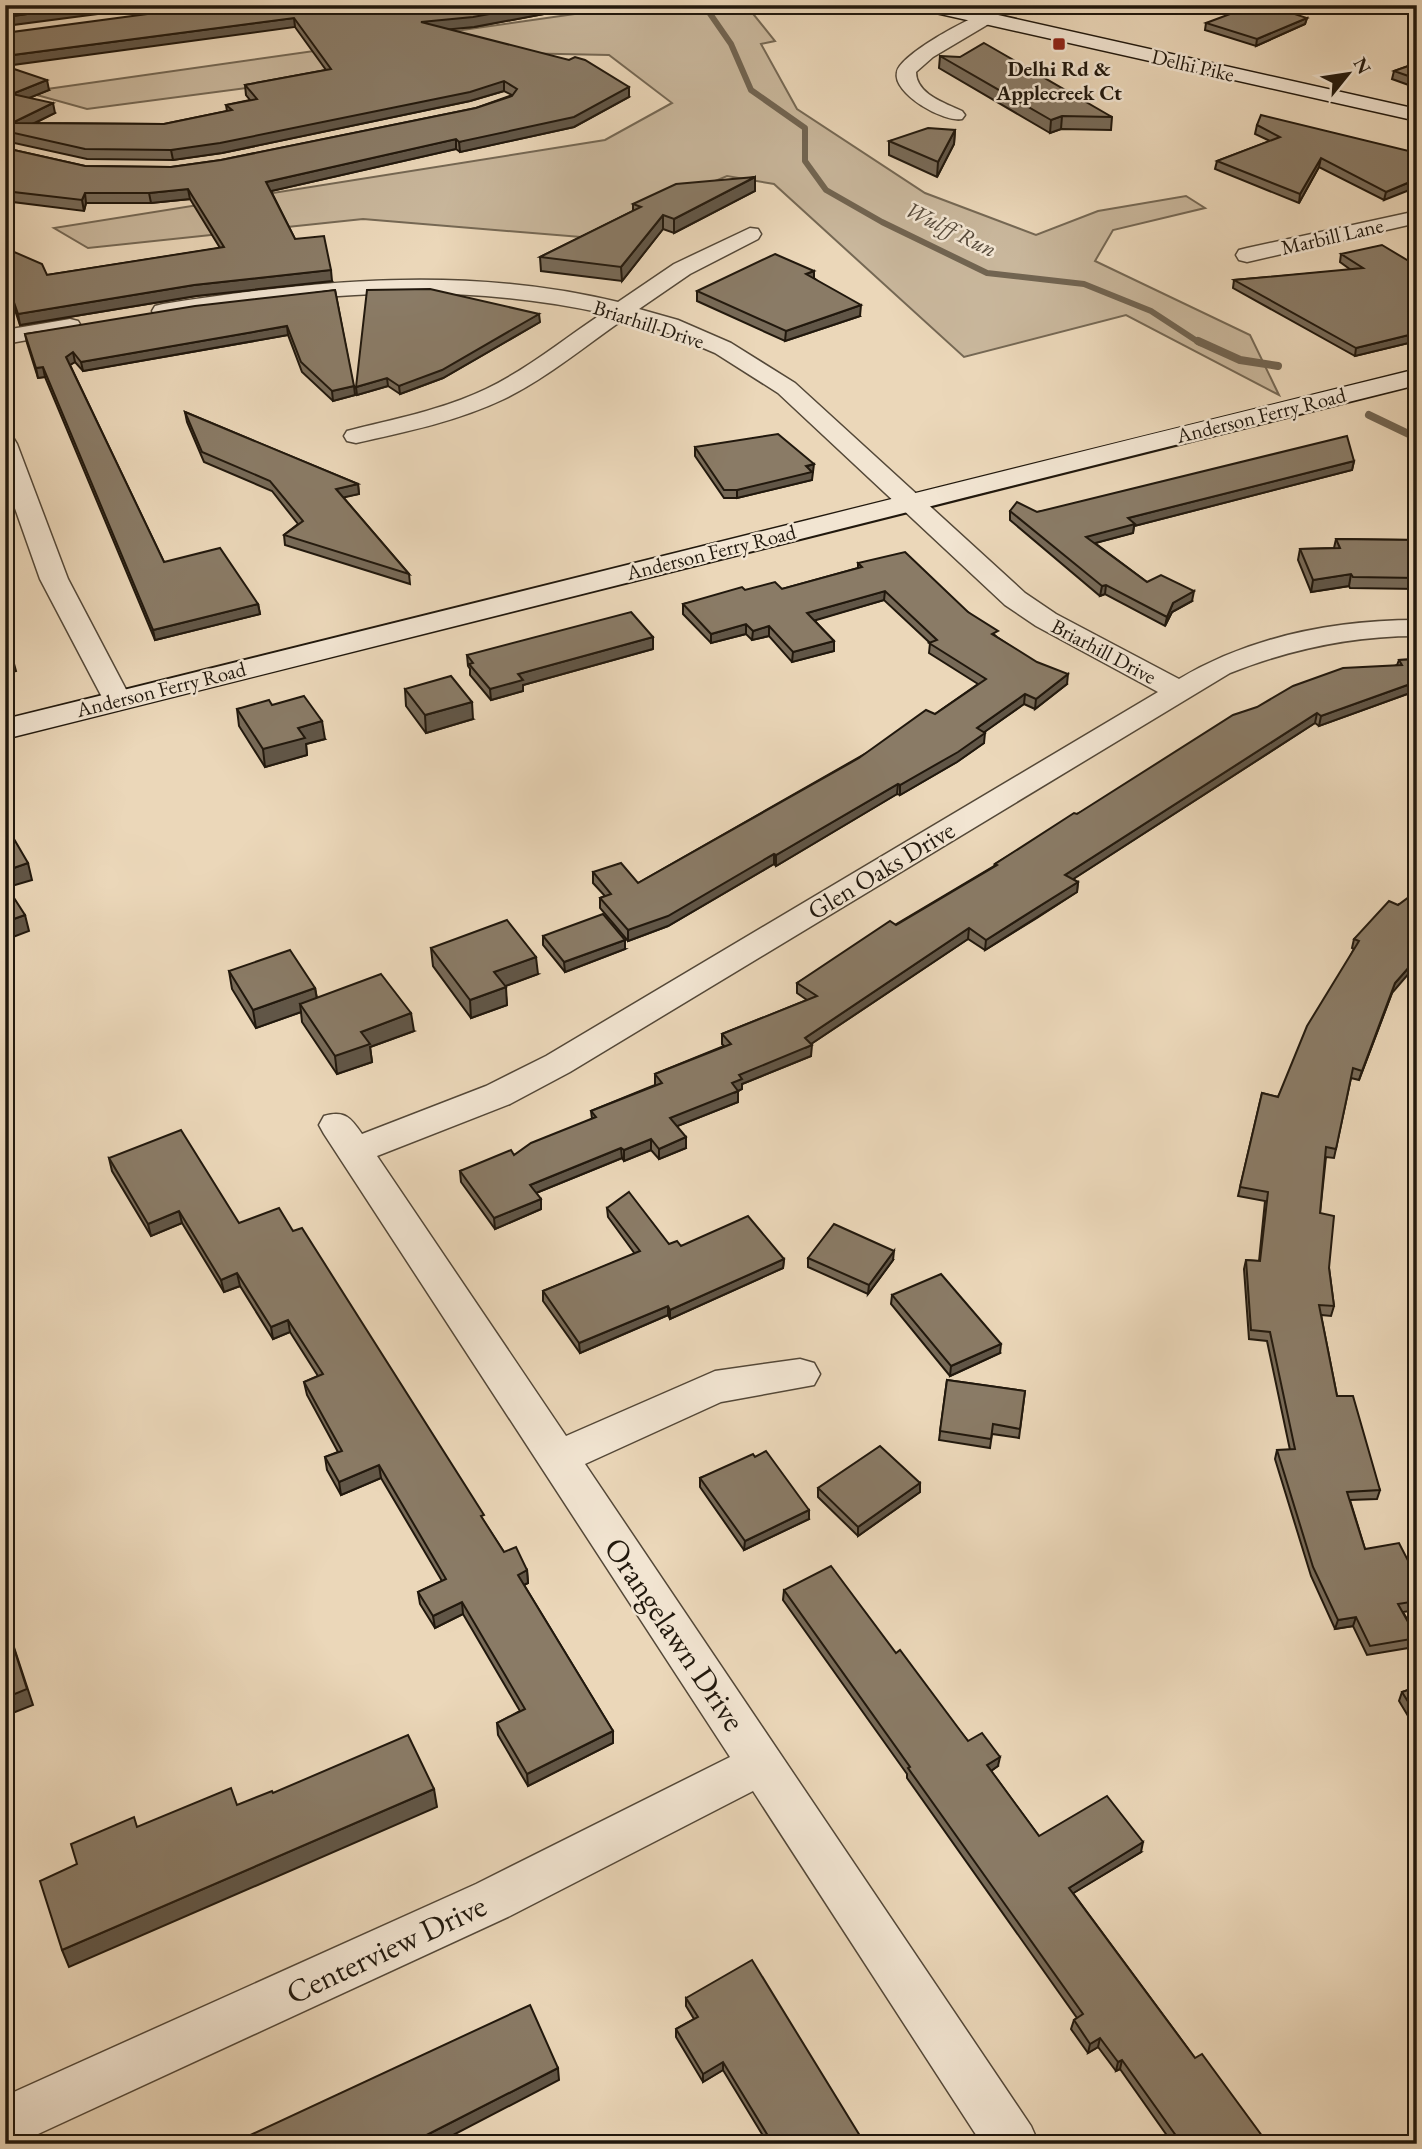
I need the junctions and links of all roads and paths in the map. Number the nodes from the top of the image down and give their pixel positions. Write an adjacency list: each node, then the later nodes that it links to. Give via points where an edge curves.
1 (928, 5): 2 (street, Delhi Pike)
2 (986, 18): 3 (street, via 906,71 911,87); 4 (street, Delhi Pike)
3 (955, 115)
4 (1417, 116)
5 (1417, 217): 7 (street, Marbill Lane)
6 (750, 234): 8 (street, via 682,269)
7 (1247, 255)
8 (620, 311): 9 (street, Briarhill Drive, via 520,292 415,285 317,289); 13 (street, via 490,398 431,419); 15 (street, Briarhill Drive, via 715,346 774,379)
9 (141, 315)
10 (86, 324): 11 (street)
11 (5, 337)
12 (1417, 377): 15 (street, Anderson Ferry Road)
13 (356, 436)
14 (5, 444): 18 (street, via 54,579)
15 (909, 501): 17 (street, Briarhill Drive, via 1015,599 1045,620); 18 (street, Anderson Ferry Road)
16 (1417, 628): 17 (street, Glen Oaks Drive, via 1294,641 1220,667)
17 (1180, 691): 20 (street, Glen Oaks Drive, via 558,1064 498,1095)
18 (117, 699): 19 (street, Anderson Ferry Road)
19 (5, 729)
20 (345, 1138): 22 (street, Orangelawn Drive)
21 (800, 1374): 22 (street, via 715,1387)
22 (558, 1458): 23 (street, Orangelawn Drive)
23 (761, 1764): 24 (street, Centerview Drive, via 493,1900); 25 (street, Orangelawn Drive)
24 (5, 2123)
25 (1013, 2144)

